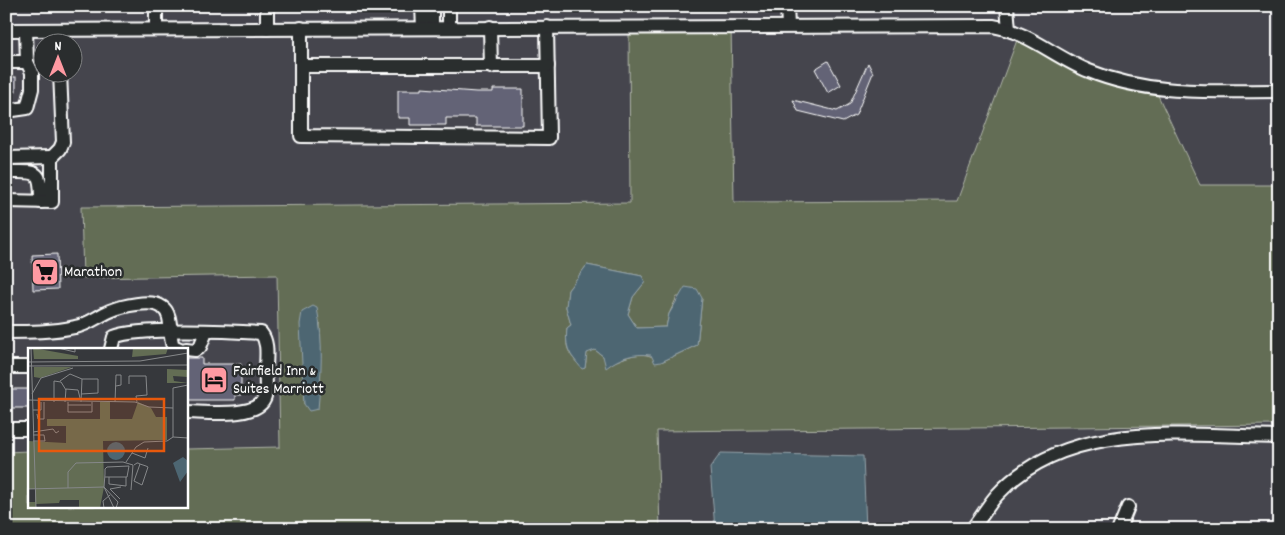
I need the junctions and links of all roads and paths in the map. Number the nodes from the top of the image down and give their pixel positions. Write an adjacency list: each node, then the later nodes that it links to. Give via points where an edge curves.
1 (156, 6): 14 (street)
2 (266, 6): 15 (street)
3 (422, 6): 11 (street)
4 (432, 6): 11 (street)
5 (449, 6): 12 (street)
6 (787, 6): 8 (street)
7 (1007, 6): 18 (street)
8 (788, 26): 9 (street); 18 (street, via 993,26)
9 (547, 27): 13 (street); 24 (street)
10 (301, 28): 11 (street); 15 (street); 23 (street)
11 (427, 28): 12 (street)
12 (450, 28): 13 (street)
13 (490, 28): 25 (street)
14 (156, 29): 15 (street); 20 (street)
15 (267, 29)
16 (6, 30): 17 (street)
17 (26, 30): 19 (street); 22 (street)
18 (1014, 31): 27 (street, via 1088,71 1134,86 1200,91)
19 (37, 32)
20 (82, 34)
21 (6, 62): 22 (street)
22 (27, 62): 28 (street, via 32,72 27,108)
23 (301, 66): 24 (street, via 301,136 549,138); 25 (street)
24 (548, 66): 25 (street)
25 (491, 67)
26 (60, 82): 30 (street, via 63,142)
27 (1279, 91)
28 (6, 111)
29 (6, 158): 30 (street)
30 (52, 158): 33 (street, via 52,202)
31 (6, 172): 33 (street, via 38,175)
32 (6, 202): 33 (street)
33 (41, 202)
34 (6, 332): 35 (street, via 78,327 111,311 151,304 161,306 168,313)
35 (170, 332): 36 (street); 37 (street, via 121,334 114,338); 38 (street, via 173,346)
36 (206, 332): 39 (street, via 200,347); 42 (street, via 261,333 266,339 265,397 260,405 248,412)
37 (111, 348)
38 (178, 348)
39 (188, 350)
40 (6, 367): 41 (street)
41 (28, 367)
42 (188, 412)
43 (6, 430): 44 (street)
44 (28, 430)
45 (1279, 437): 47 (street, via 1112,437 1084,443 1030,468 998,494)
46 (1128, 506): 48 (street)
47 (972, 529)
48 (1119, 529)

